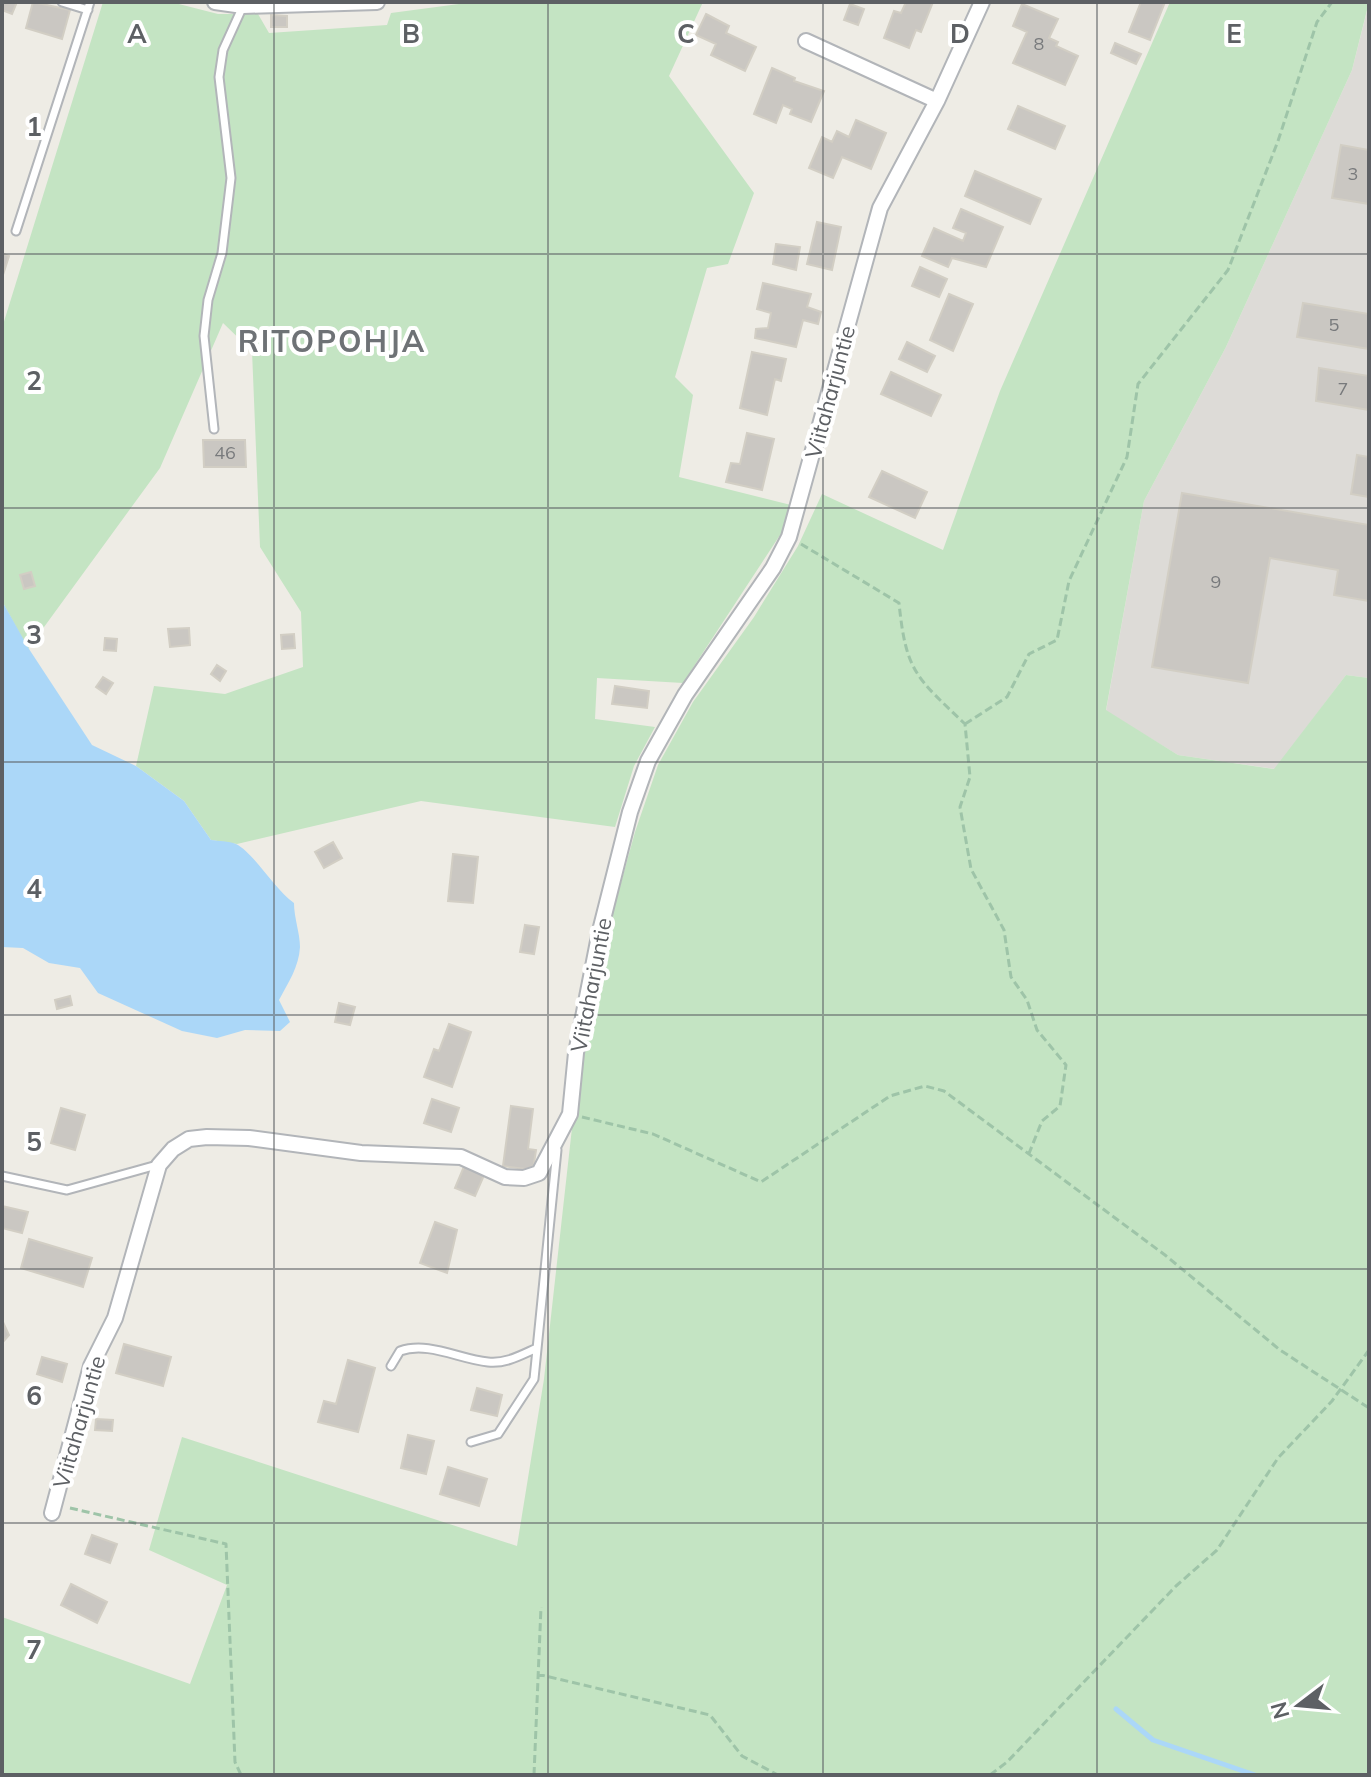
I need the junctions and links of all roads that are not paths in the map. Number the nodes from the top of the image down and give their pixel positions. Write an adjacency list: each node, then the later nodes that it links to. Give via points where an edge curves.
1 (62, 2): 7 (lane)
2 (215, 2): 8 (street)
3 (377, 2): 6 (street)
4 (982, 2): 10 (street, Viitaharjuntie)
5 (290, 3): 6 (street); 8 (street)
6 (353, 3)
7 (89, 6): 11 (lane)
8 (243, 6): 12 (lane, via 223,50 219,77 231,178 204,336)
9 (806, 41): 10 (street)
10 (937, 101): 13 (street, Viitaharjuntie, via 880,208 789,537 648,761 600,931 570,1114)
11 (16, 231)
12 (214, 429)
13 (557, 1144): 14 (street, Viitaharjuntie, via 539,1173 524,1178 505,1177 461,1157 361,1153 235,1138 189,1139); 16 (lane)
14 (159, 1165): 15 (lane, via 67,1190); 19 (street, Viitaharjuntie, via 115,1318 91,1366)
15 (2, 1176)
16 (537, 1348): 17 (lane, via 507,1361 489,1362 413,1346 400,1351); 18 (lane, via 534,1379 498,1434)
17 (391, 1366)
18 (471, 1442)
19 (53, 1509)

